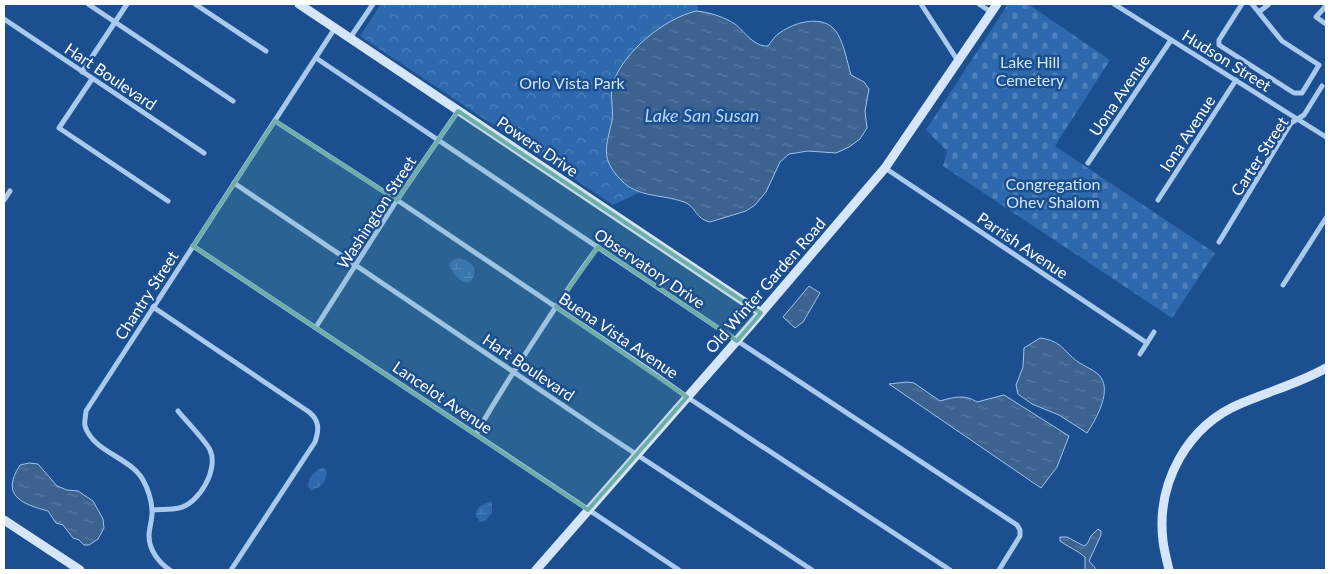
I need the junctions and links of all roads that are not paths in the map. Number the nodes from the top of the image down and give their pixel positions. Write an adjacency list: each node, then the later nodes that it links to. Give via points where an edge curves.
1 (88, 4): 18 (street)
2 (127, 4): 18 (street)
3 (195, 4): 23 (street)
4 (373, 4): 21 (street)
5 (920, 4): 25 (street)
6 (979, 4): 15 (street)
7 (997, 4): 15 (street, Old Winter Garden Road)
8 (1114, 4): 13 (street, Hudson Street)
9 (1242, 4): 16 (street, via 1219,45 1294,93 1302,93 1320,65 1282,41)
10 (1252, 4): 16 (street)
11 (1270, 4): 16 (street)
12 (302, 5): 20 (street, Powers Drive)
13 (1121, 6): 22 (street, Hudson Street)
14 (1326, 6): 19 (street, via 1316,17)
15 (991, 12): 25 (street, Old Winter Garden Road)
16 (1259, 12)
17 (4, 19): 26 (street, Hart Boulevard)
18 (115, 22): 26 (street); 30 (street)
19 (1326, 24)
20 (335, 28): 21 (street, Powers Drive); 24 (street, Chantry Street)
21 (350, 38): 31 (street, Powers Drive)
22 (1171, 40): 28 (street, Hudson Street); 37 (street, Uona Avenue)
23 (266, 51)
24 (316, 58): 33 (street, Chantry Street); 35 (street, Observatory Drive)
25 (959, 61): 38 (street, Old Winter Garden Road)
26 (82, 72): 27 (street, Hart Boulevard)
27 (92, 79): 36 (street, Hart Boulevard); 44 (street, via 59,128)
28 (1236, 80): 32 (street, Hudson Street); 43 (street, Iona Avenue)
29 (1322, 86): 32 (street, Carter Street)
30 (233, 101)
31 (458, 111): 35 (street, Washington Street); 53 (street, Powers Drive)
32 (1298, 119): 34 (street, Hudson Street); 46 (street, Carter Street, via 1291,123)
33 (275, 121): 39 (street, Chantry Street); 42 (street, Buena Vista Avenue)
34 (1326, 137)
35 (438, 140): 42 (street, Washington Street); 48 (street, Observatory Drive)
36 (204, 153)
37 (1088, 163)
38 (885, 168): 53 (street, Old Winter Garden Road); 57 (street, Parrish Avenue)
39 (234, 183): 47 (street, Chantry Street); 49 (street, Hart Boulevard)
40 (10, 191): 41 (street)
41 (4, 200)
42 (397, 200): 49 (street, Washington Street); 52 (street, Buena Vista Avenue)
43 (1158, 200)
44 (168, 201)
45 (1326, 218): 50 (street)
46 (1219, 242)
47 (193, 246): 51 (street, Chantry Street); 54 (street, Lancelot Avenue)
48 (598, 247): 52 (street); 56 (street, Observatory Drive)
49 (355, 266): 54 (street, Washington Street); 60 (street, Hart Boulevard)
50 (1282, 285)
51 (154, 307): 65 (street, Chantry Street, via 86,410 85,424 93,440 140,476 148,489); 70 (street, via 315,416 318,424 315,442)
52 (556, 307): 60 (street); 61 (street, Buena Vista Avenue)
53 (761, 313): 56 (street, Old Winter Garden Road)
54 (316, 327): 63 (street, Lancelot Avenue)
55 (1154, 332): 57 (street)
56 (737, 341): 61 (street, Old Winter Garden Road); 75 (street, Observatory Drive, via 1014,523 1020,530 1018,540)
57 (1147, 343): 58 (street)
58 (1140, 354)
59 (1326, 368): 76 (street, via 1242,402 1217,416 1197,433 1170,479 1165,499 1163,541)
60 (514, 372): 63 (street); 64 (street, Hart Boulevard)
61 (687, 397): 64 (street, Old Winter Garden Road); 74 (street, Buena Vista Avenue)
62 (178, 412): 65 (street, via 210,450 211,474 188,505 178,509)
63 (476, 434): 66 (street, Lancelot Avenue)
64 (637, 454): 66 (street, Old Winter Garden Road); 73 (street, Hart Boulevard)
65 (152, 510): 69 (street, Chantry Street, via 150,544 157,559)
66 (588, 510): 71 (street, Old Winter Garden Road); 72 (street, Lancelot Avenue)
67 (5, 522): 68 (street)
68 (80, 570)
69 (170, 570)
70 (231, 570)
71 (536, 570)
72 (680, 570)
73 (812, 570)
74 (950, 570)
75 (998, 570)
76 (1169, 570)

